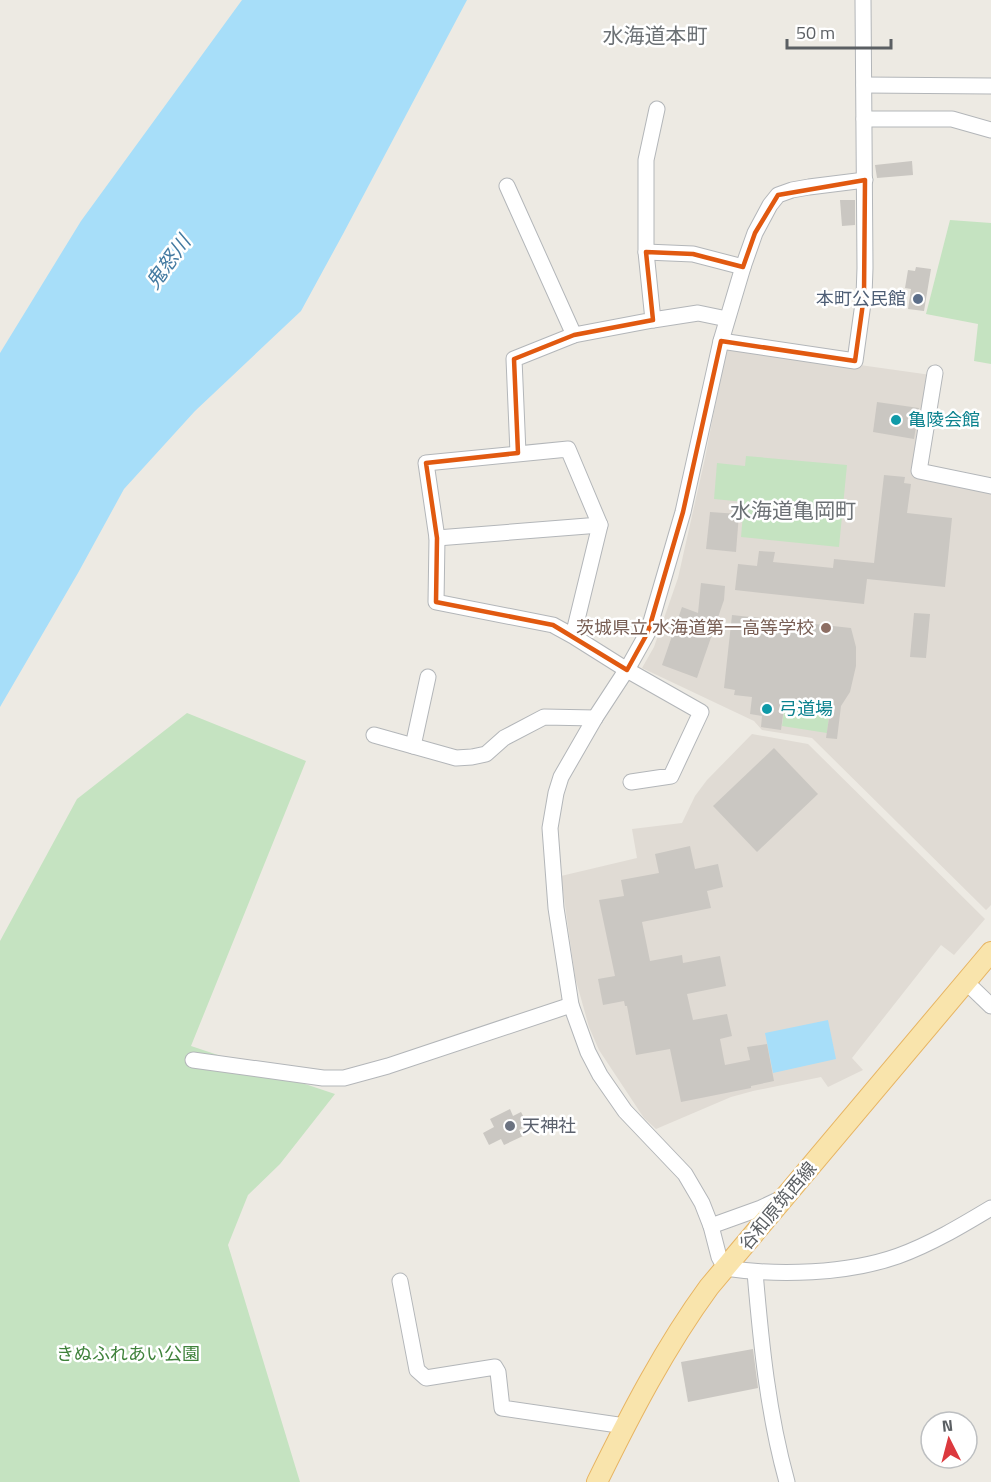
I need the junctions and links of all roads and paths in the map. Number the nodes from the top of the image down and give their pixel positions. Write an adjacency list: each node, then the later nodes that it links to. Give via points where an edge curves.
1 (863, 0): 2 (street)
2 (864, 85): 3 (street); 5 (street)
3 (991, 86)
4 (657, 109): 9 (street, via 646,160)
5 (864, 119): 6 (street, via 952,119); 7 (street)
6 (991, 130)
7 (865, 180): 10 (street, via 778,195 755,233); 14 (street, via 864,296 855,361)
8 (507, 186): 13 (street)
9 (646, 252): 10 (street, via 693,254); 12 (street)
10 (743, 267): 11 (street)
11 (727, 319): 12 (street, via 698,313); 14 (street)
12 (653, 320): 13 (street)
13 (574, 335): 16 (street, via 514,359)
14 (721, 341): 21 (street, via 672,551 648,632)
15 (935, 373): 17 (street, via 920,471)
16 (518, 453): 18 (street, via 568,449); 19 (street, via 426,463)
17 (991, 486)
18 (600, 525): 19 (street); 20 (street)
19 (437, 538): 20 (street, via 436,602 553,625)
20 (573, 636): 21 (street)
21 (627, 670): 23 (street); 26 (street, via 701,712 671,776)
22 (428, 677): 25 (street)
23 (595, 718): 25 (street, via 544,717 504,738 486,754 472,757 456,758); 29 (street, via 561,777 550,828 556,908)
24 (374, 735): 25 (street)
25 (413, 746)
26 (631, 782)
27 (991, 952): 28 (main road, 谷和原筑西線)
28 (965, 981): 30 (street); 32 (main road, 谷和原筑西線)
29 (570, 1005): 31 (street, via 344,1078); 34 (street, via 600,1075 626,1111 685,1174)
30 (991, 1006)
31 (193, 1060)
32 (788, 1195): 34 (street); 35 (main road, 谷和原筑西線)
33 (991, 1208): 36 (street, via 943,1236 899,1256 864,1266)
34 (711, 1226): 35 (street)
35 (725, 1268): 36 (street); 38 (main road, 谷和原筑西線, via 678,1332)
36 (755, 1272): 40 (street, via 766,1381)
37 (400, 1281): 38 (street, via 417,1370 426,1377 495,1367 502,1408)
38 (624, 1426): 39 (main road, 谷和原筑西線)
39 (597, 1482)
40 (787, 1482)

